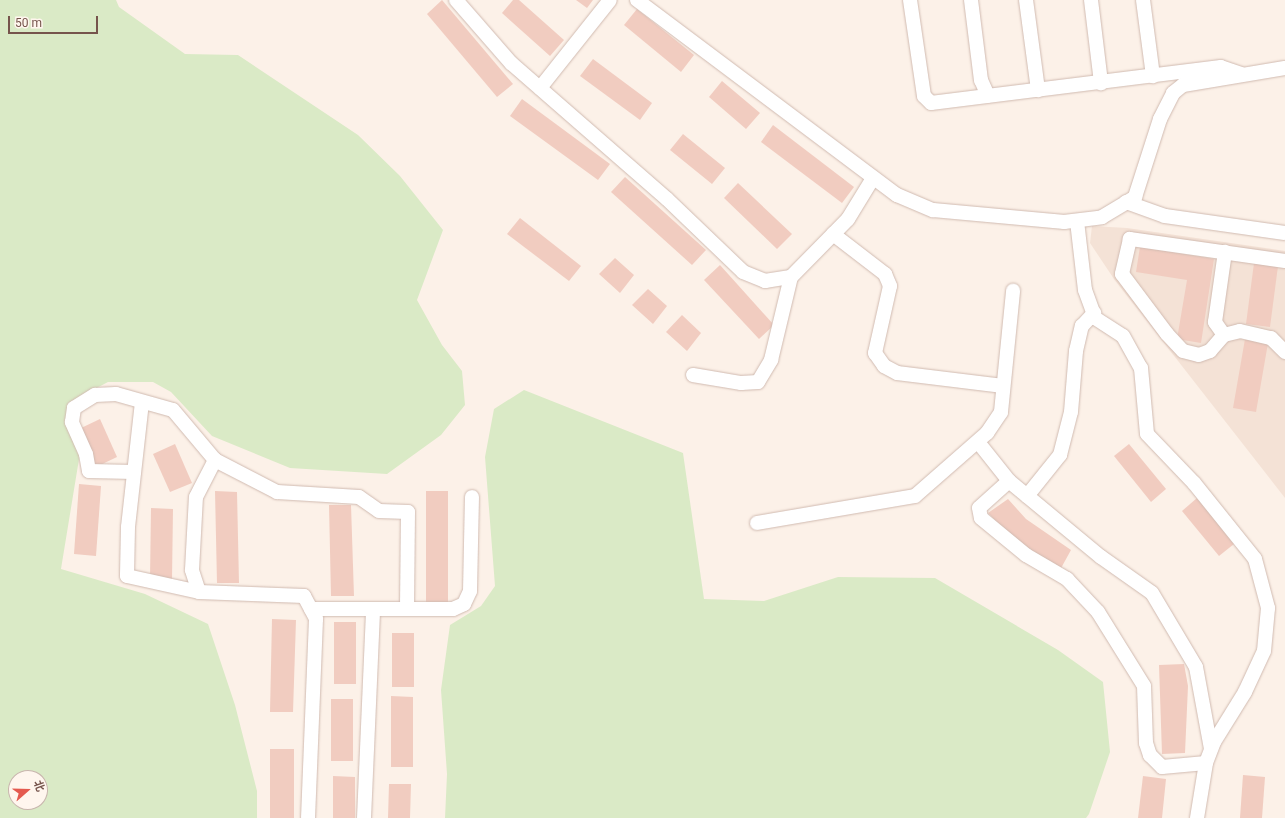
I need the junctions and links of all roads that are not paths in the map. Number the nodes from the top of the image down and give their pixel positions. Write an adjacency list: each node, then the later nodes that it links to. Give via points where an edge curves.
1 (456, 0): 13 (street, via 511,64)
2 (610, 0): 13 (street)
3 (637, 0): 16 (street)
4 (910, 0): 15 (street, via 924,96 931,103)
5 (971, 0): 15 (street, via 981,80)
6 (1026, 0): 14 (street)
7 (1091, 0): 12 (street)
8 (1142, 0): 11 (street)
9 (1285, 68): 10 (street)
10 (1243, 75): 11 (street, via 1221,67); 17 (street, via 1183,85 1173,93 1160,119 1135,197)
11 (1153, 76): 12 (street)
12 (1101, 83): 14 (street)
13 (540, 88): 23 (street, via 667,199 743,272 765,281)
14 (1038, 90): 15 (street)
15 (988, 96)
16 (874, 178): 18 (street, via 897,196 933,210); 20 (street, via 848,219)
17 (1126, 202): 18 (street, via 1102,218); 19 (street, via 1165,216)
18 (1077, 221): 25 (street, via 1085,290)
19 (1285, 233)
20 (833, 234): 23 (street); 29 (street, via 885,274 890,286 875,353 884,366 897,373)
21 (1225, 252): 22 (street); 26 (street, via 1215,322); 26 (street, via 1130,239 1122,274 1167,334 1184,352 1199,355 1210,351)
22 (1285, 260)
23 (791, 277): 28 (street, via 771,360 758,382 741,383)
24 (1013, 291): 29 (street)
25 (1094, 313): 35 (street, via 1082,326 1076,351 1071,412 1060,455); 42 (street, via 1095,318 1123,336 1141,368 1147,434 1194,483 1255,559 1268,608 1264,651)
26 (1224, 335): 27 (street, via 1240,331 1271,338)
27 (1285, 352)
28 (693, 375)
29 (1003, 386): 37 (street, via 1001,412 987,432 915,496)
30 (142, 402): 32 (street, via 173,410); 33 (street); 33 (street, via 116,394 95,395 74,408 72,422 86,454 89,471)
31 (982, 447): 34 (street)
32 (215, 460): 38 (street, via 196,497 192,570); 41 (street, via 277,492 359,497 379,511 408,512)
33 (134, 472): 38 (street, via 127,576)
34 (1009, 481): 35 (street); 43 (street, via 979,508 981,518 1026,555 1067,579 1098,612 1144,686 1146,743 1150,755 1162,767)
35 (1027, 496): 42 (street, via 1101,557 1152,593 1196,667)
36 (472, 497): 41 (street, via 470,591 464,604 453,609)
37 (757, 523)
38 (199, 592): 39 (street, via 304,596)
39 (311, 609): 40 (street); 44 (street, via 316,619)
40 (373, 609): 41 (street); 45 (street)
41 (407, 609)
42 (1211, 749): 43 (street)
43 (1206, 763): 46 (street)
44 (308, 818)
45 (364, 818)
46 (1197, 818)

